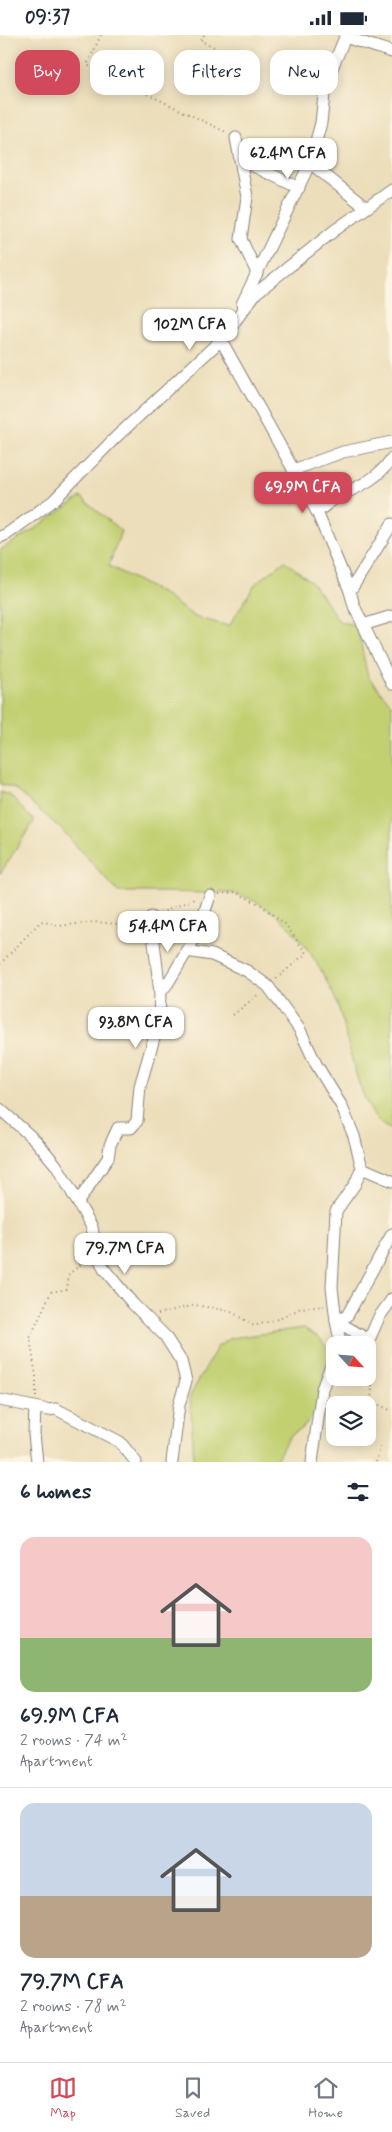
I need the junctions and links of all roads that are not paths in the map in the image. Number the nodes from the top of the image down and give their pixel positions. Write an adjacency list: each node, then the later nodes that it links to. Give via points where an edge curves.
1 (346, 36): 2 (street); 5 (street, via 325,85 321,123)
2 (392, 52)
3 (236, 138): 4 (street)
4 (242, 160): 6 (street); 9 (street, via 247,197 241,239)
5 (310, 163): 6 (street); 8 (street)
6 (299, 188): 9 (street)
7 (392, 190): 8 (street)
8 (365, 207): 10 (street, via 256,293)
9 (257, 273): 10 (street)
10 (230, 329): 11 (street)
11 (220, 340): 14 (street); 17 (street, via 53,501)
12 (392, 442): 14 (street, via 343,451)
13 (392, 457): 15 (street, via 385,469 366,483)
14 (293, 470): 15 (street)
15 (317, 512): 18 (street)
16 (392, 524): 18 (street)
17 (0, 537)
18 (350, 591): 20 (street)
19 (392, 616): 20 (street)
20 (363, 625): 21 (street)
21 (391, 681)
22 (210, 896): 24 (street, via 196,936)
23 (151, 917): 25 (street)
24 (186, 951): 25 (street); 27 (street, via 212,955 247,971 268,986 300,1030 341,1105 354,1136)
25 (160, 993): 29 (street, via 159,1021 140,1086 137,1121 131,1127 114,1132 108,1158)
26 (0, 1109): 29 (street, via 36,1141 56,1165)
27 (362, 1168): 28 (street); 32 (street, via 336,1211 332,1260)
28 (392, 1181)
29 (78, 1202): 39 (street, via 92,1227 96,1251 104,1269 165,1336 181,1361 186,1381 179,1405)
30 (392, 1234): 32 (street, via 347,1316)
31 (392, 1299): 32 (street, via 379,1317 369,1340)
32 (336, 1321): 33 (street)
33 (339, 1336)
34 (326, 1379): 40 (street)
35 (0, 1400): 36 (street)
36 (35, 1407): 37 (street); 38 (street, via 56,1409 95,1428 120,1442)
37 (37, 1462)
38 (136, 1462)
39 (172, 1462)
40 (312, 1462)

